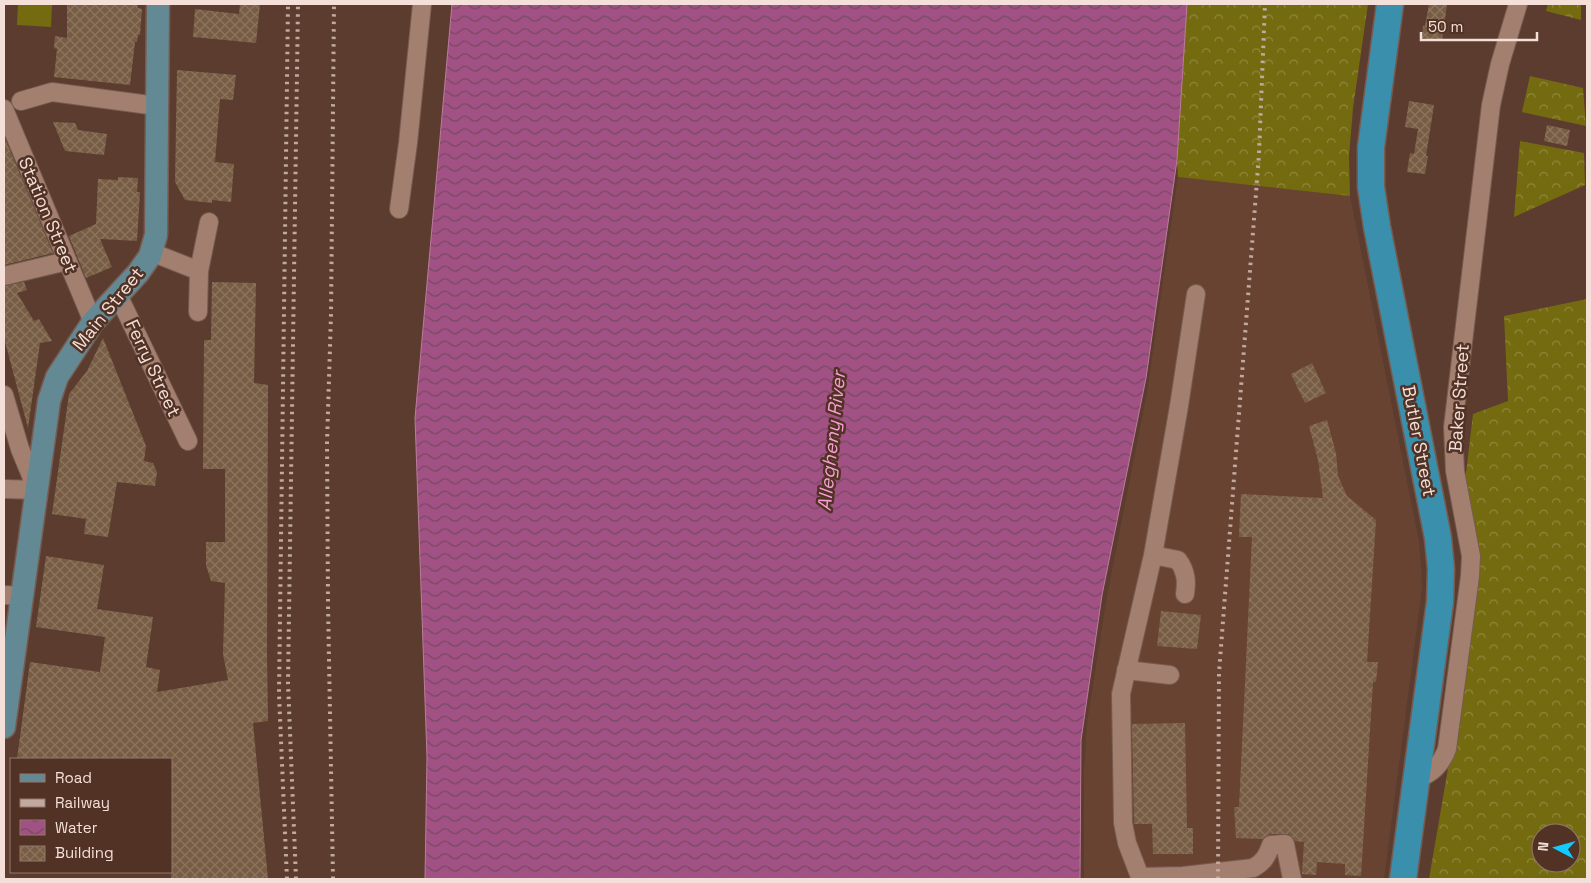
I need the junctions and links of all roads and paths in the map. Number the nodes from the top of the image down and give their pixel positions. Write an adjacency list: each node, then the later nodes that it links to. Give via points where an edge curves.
1 (158, 4): 6 (main road, Main Street)
2 (422, 4): 8 (street)
3 (1390, 4): 29 (highway, Butler Street, via 1370,167 1377,227 1438,538 1441,569 1440,602)
4 (1518, 4): 29 (street, Baker Street, via 1491,105 1453,427 1455,471 1471,556 1470,576 1446,749 1432,772)
5 (21, 101): 6 (street, via 52,92)
6 (157, 106): 10 (main road, Main Street, via 157,217)
7 (4, 109): 11 (street, Station Street)
8 (399, 209)
9 (209, 222): 12 (street)
10 (151, 252): 12 (street); 15 (main road, Main Street)
11 (67, 261): 13 (street); 17 (street, Station Street)
12 (199, 271): 16 (street)
13 (4, 276)
14 (1196, 294): 22 (street)
15 (118, 295): 17 (main road, Main Street); 19 (street, Ferry Street)
16 (198, 312)
17 (93, 322): 21 (main road, Main Street, via 57,377 49,401)
18 (4, 395): 21 (street, via 20,449)
19 (188, 441)
20 (4, 489): 21 (street)
21 (37, 490): 24 (main road, Main Street)
22 (1153, 555): 23 (street, via 1178,560 1183,566 1187,580); 25 (street)
23 (1185, 594)
24 (13, 595): 27 (main road, Main Street)
25 (1126, 670): 26 (street); 31 (street, via 1120,694 1123,824)
26 (1170, 675)
27 (6, 702): 28 (main road, Main Street)
28 (4, 727)
29 (1416, 779): 33 (highway, Butler Street)
30 (1225, 875): 31 (street); 32 (street, via 1261,864 1271,845 1285,844)
31 (1140, 878)
32 (1292, 879)
33 (1404, 879)

